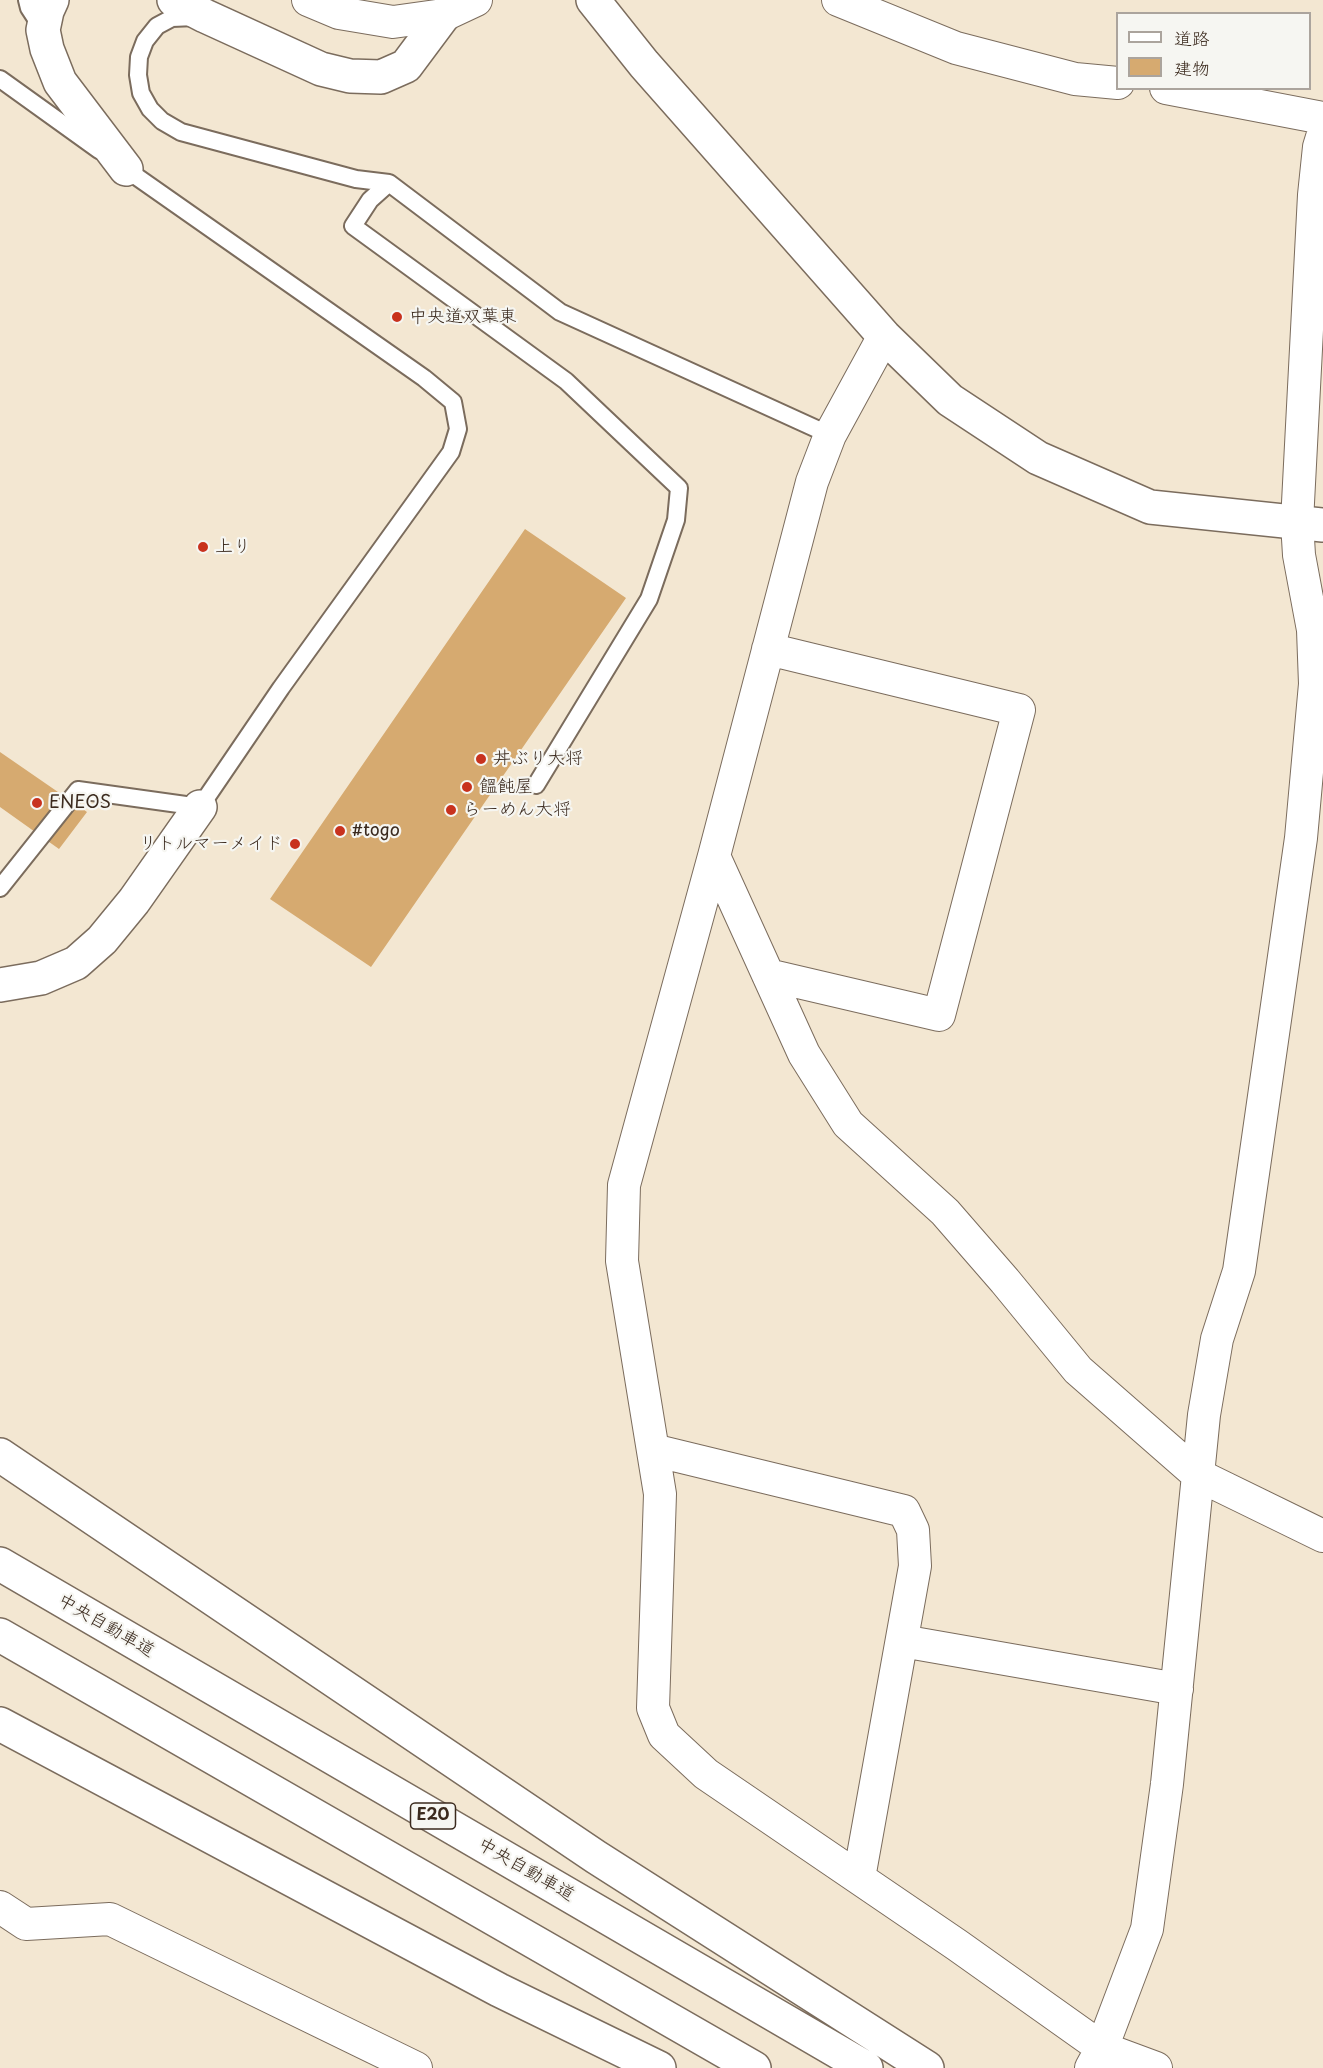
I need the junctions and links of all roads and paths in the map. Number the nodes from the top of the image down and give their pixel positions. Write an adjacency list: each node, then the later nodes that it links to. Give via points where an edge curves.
1 (27, 0): 7 (lane, via 29,8)
2 (174, 0): 9 (main road)
3 (308, 0): 8 (street, via 339,13 393,22)
4 (476, 0): 8 (street)
5 (593, 0): 17 (main road, via 644,64)
6 (838, 0): 11 (street, via 956,48 1075,79)
7 (48, 15): 15 (main road, via 47,49 60,82)
8 (444, 15): 9 (main road, via 406,66 381,77 350,76 321,69)
9 (205, 16): 16 (lane, via 172,18 157,26 145,41 139,57 141,93 162,121 181,132 356,179)
10 (0, 79): 15 (lane)
11 (1116, 83)
12 (1176, 90): 13 (street)
13 (1323, 118)
14 (1323, 134): 18 (street, via 1314,195)
15 (126, 169): 23 (lane, via 424,378 453,402 459,429 451,452)
16 (389, 183): 19 (lane, via 560,312); 22 (lane, via 370,200 353,226 566,381 679,488 676,520 649,599)
17 (884, 336): 19 (street); 20 (main road, via 950,400 1038,458 1150,507)
18 (1317, 354): 20 (street)
19 (830, 435): 21 (street, via 812,482)
20 (1310, 523): 24 (street, via 1299,555 1313,630)
21 (768, 649): 25 (street); 27 (street, via 1020,710 939,1015)
22 (536, 785)
23 (200, 807): 26 (lane, via 78,790); 28 (main road, via 102,940 76,963 41,978)
24 (1312, 841): 31 (street, via 1239,1271 1217,1339)
25 (714, 856): 27 (street); 29 (street, via 624,1185 622,1261)
26 (0, 888)
27 (768, 975): 31 (street, via 804,1054 848,1124 945,1212 1078,1370)
28 (0, 985)
29 (653, 1450): 35 (street, via 904,1511 913,1530 915,1566); 38 (street, via 660,1494 653,1708 664,1735 706,1774)
30 (0, 1455): 46 (main road, via 596,1857)
31 (1198, 1475): 32 (street); 36 (street)
32 (1323, 1536)
33 (0, 1564): 45 (main road, 中央自動車道 / E20)
34 (0, 1635): 44 (main road)
35 (902, 1641): 36 (street); 38 (street)
36 (1177, 1689): 41 (street, via 1147,1929)
37 (0, 1724): 43 (main road, via 499,1990)
38 (859, 1878): 41 (street)
39 (0, 1907): 40 (street, via 26,1924 110,1919)
40 (362, 2057): 42 (street)
41 (1096, 2058): 47 (street)
42 (416, 2068)
43 (659, 2068)
44 (753, 2068)
45 (866, 2068)
46 (927, 2068)
47 (1156, 2068)

